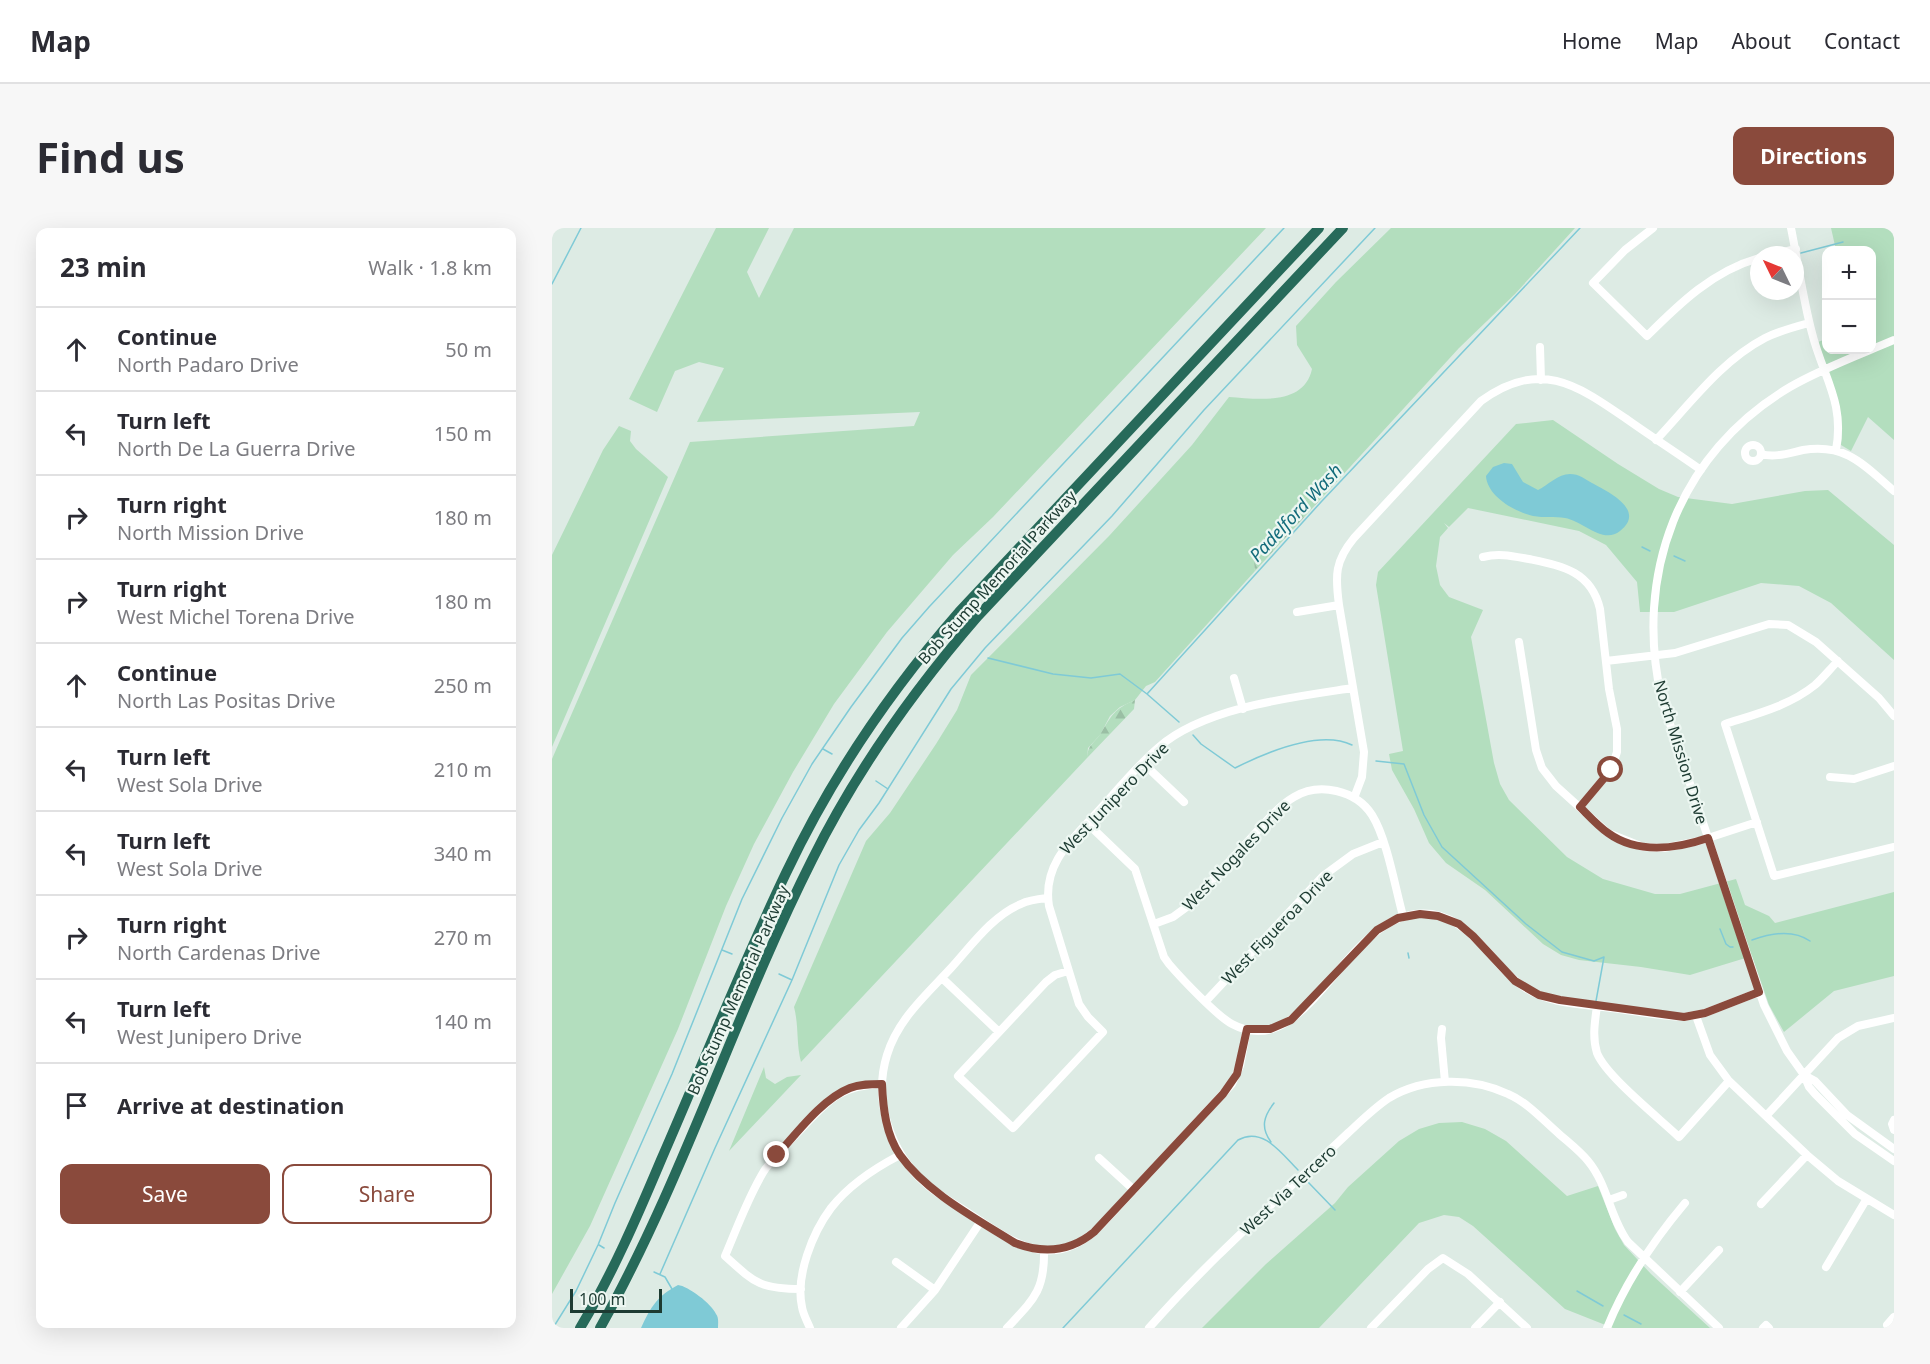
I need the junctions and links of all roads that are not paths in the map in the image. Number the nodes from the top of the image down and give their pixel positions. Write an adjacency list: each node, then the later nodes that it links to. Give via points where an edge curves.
1 (1319, 228): 84 (highway, Bob Stump Memorial Parkway, via 959,612 867,731 827,795 787,872 637,1216)
2 (1343, 228): 85 (highway, Bob Stump Memorial Parkway, via 978,616 933,669 882,740 833,820 798,888 647,1236)
3 (1653, 228): 6 (street, via 1593,283 1647,336 1694,291)
4 (1791, 228): 5 (street)
5 (1795, 246)
6 (1750, 262)
7 (1804, 295): 8 (street)
8 (1809, 323): 11 (street); 13 (street, via 1778,332 1737,356)
9 (1894, 340): 11 (street, North Mission Drive)
10 (1540, 348): 12 (street)
11 (1823, 370): 14 (street, via 1837,405); 16 (street, North Mission Drive, via 1756,411 1730,434)
12 (1541, 380): 13 (street, via 1566,382 1580,388); 19 (street, via 1516,382 1481,401 1354,538 1337,568)
13 (1656, 440): 16 (street)
14 (1836, 450): 15 (street); 17 (street, via 1858,460)
15 (1761, 454)
16 (1701, 470): 22 (street, North Mission Drive, via 1670,528 1661,561 1653,604)
17 (1894, 491)
18 (1483, 558): 23 (street, via 1509,555 1563,567 1579,576 1593,589 1600,609)
19 (1339, 605): 20 (street); 26 (street)
20 (1297, 612)
21 (1519, 642): 34 (street, via 1539,760 1550,780)
22 (1654, 656): 23 (street); 24 (street, via 1769,624 1788,625 1800,631); 37 (street, North Mission Drive, via 1665,708)
23 (1605, 661): 34 (street, via 1617,729 1617,752 1611,770)
24 (1838, 661): 28 (street); 35 (street, via 1794,698 1725,724)
25 (1234, 678): 27 (street)
26 (1353, 688): 27 (street, West Junipero Drive); 32 (street, via 1364,762)
27 (1243, 709): 29 (street, West Junipero Drive, via 1190,726 1158,747)
28 (1894, 716)
29 (1143, 763): 33 (street); 36 (street, West Junipero Drive)
30 (1894, 766): 31 (street, via 1854,779)
31 (1830, 777)
32 (1354, 798): 38 (street, via 1373,816); 42 (street, West Nogales Drive, via 1317,789 1294,797 1278,809 1188,906)
33 (1184, 801)
34 (1580, 807): 37 (street, via 1608,833 1644,847 1679,846)
35 (1757, 822): 37 (street); 39 (street, via 1774,876)
36 (1087, 823): 40 (street, West Junipero Drive, via 1058,857 1049,876); 42 (street, via 1135,869)
37 (1708, 838): 45 (street, North Mission Drive)
38 (1383, 842): 41 (street); 46 (street, West Figueroa Drive, via 1353,854 1323,876)
39 (1894, 847)
40 (1048, 898): 43 (street); 44 (street, via 1022,903 1002,915)
41 (1403, 916): 47 (street, via 1431,914 1451,920 1466,929 1529,991 1550,999); 50 (street, via 1377,930 1291,1020 1270,1029)
42 (1154, 924): 46 (street, via 1164,957)
43 (1068, 970): 52 (street, via 1046,982); 52 (street, via 1079,1004 1103,1032 1013,1128 958,1076)
44 (942, 978): 52 (street); 56 (street, via 898,1028 887,1054)
45 (1759, 992): 48 (street); 53 (street, North Mission Drive, via 1787,1051)
46 (1206, 1001): 50 (street, via 1226,1020)
47 (1597, 1006): 48 (street); 55 (street, via 1594,1036 1600,1060 1679,1137)
48 (1696, 1016): 55 (street, via 1710,1055)
49 (1894, 1018): 53 (street, via 1848,1031)
50 (1247, 1029): 65 (street, via 1240,1066 1232,1083)
51 (1442, 1029): 54 (street)
52 (999, 1032)
53 (1804, 1075): 57 (street); 60 (street, North Mission Drive, via 1815,1081 1847,1115); 64 (street, North Mission Drive, via 1809,1087 1842,1123)
54 (1445, 1082): 67 (street, West Via Tercero, via 1478,1084 1509,1094 1530,1108 1588,1160); 89 (street, West Via Tercero, via 1389,1098 1370,1112 1170,1303)
55 (1729, 1082): 57 (street)
56 (882, 1084): 61 (street, via 885,1116); 78 (street, via 856,1086 836,1095 777,1155 757,1185 725,1256 753,1281 774,1289)
57 (1766, 1116): 62 (street)
58 (1894, 1120): 59 (street)
59 (1894, 1130)
60 (1894, 1149)
61 (900, 1155): 72 (street, via 925,1183); 78 (street, via 859,1180 831,1207 806,1257)
62 (1807, 1155): 68 (street); 70 (street)
63 (1099, 1158): 65 (street)
64 (1894, 1161)
65 (1134, 1190): 73 (street, via 1085,1239 1065,1248)
66 (1623, 1195): 67 (street)
67 (1609, 1200): 75 (street, West Via Tercero, via 1618,1228)
68 (1866, 1200): 71 (street); 77 (street)
69 (1685, 1203): 75 (street)
70 (1761, 1204)
71 (1894, 1215)
72 (981, 1221): 73 (street, via 1015,1243); 79 (street)
73 (1044, 1250): 88 (street, via 1045,1271 1038,1291)
74 (1719, 1250): 80 (street)
75 (1644, 1257): 80 (street, West Via Tercero); 93 (street)
76 (896, 1262): 79 (street)
77 (1826, 1267)
78 (801, 1289): 86 (street, via 801,1306)
79 (935, 1290): 87 (street)
80 (1680, 1292): 94 (street, West Via Tercero)
81 (1500, 1302): 90 (street, via 1443,1258); 91 (street); 92 (street)
82 (1894, 1317): 83 (street)
83 (1888, 1327)
84 (580, 1328)
85 (600, 1328)
86 (810, 1328)
87 (901, 1328)
88 (1007, 1328)
89 (1149, 1328)
90 (1371, 1328)
91 (1475, 1328)
92 (1527, 1328)
93 (1607, 1328)
94 (1719, 1328)
95 (1763, 1328): 96 (street)
96 (1769, 1328)

